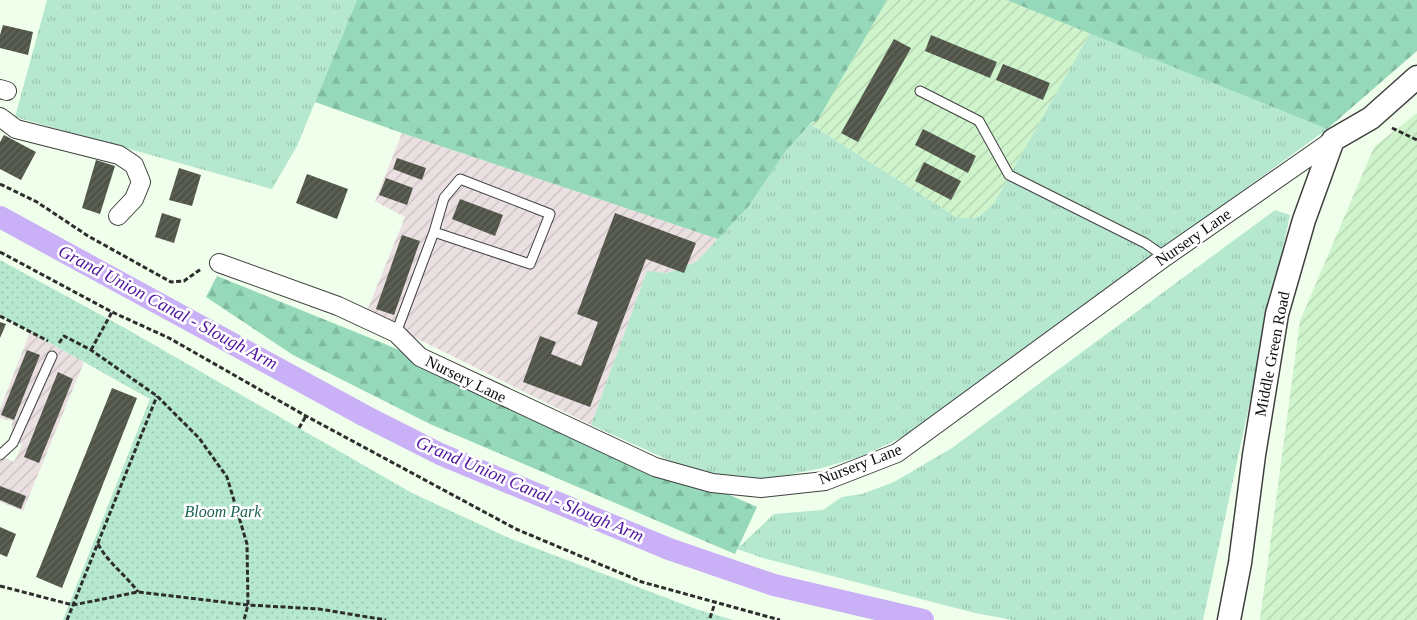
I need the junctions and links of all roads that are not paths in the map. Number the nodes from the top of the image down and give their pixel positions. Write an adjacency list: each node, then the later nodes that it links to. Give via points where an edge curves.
1 (1417, 77): 4 (street, via 1371,118)
2 (920, 91): 7 (lane, via 978,120 1009,175 1145,243)
3 (0, 117): 5 (street, via 16,129 119,155 134,165 141,182 134,199)
4 (1333, 140): 7 (street, Nursery Lane); 12 (street, Middle Green Road, via 1304,220 1277,314)
5 (118, 216)
6 (434, 232): 6 (lane, via 444,198 460,179 550,214 530,264); 9 (lane)
7 (1165, 257): 9 (street, Nursery Lane, via 897,453 825,481 761,488 712,483 655,467 420,357)
8 (219, 263): 9 (street, Nursery Lane, via 338,306)
9 (396, 333)
10 (52, 356): 11 (lane, via 13,443)
11 (0, 455)
12 (1229, 620)

